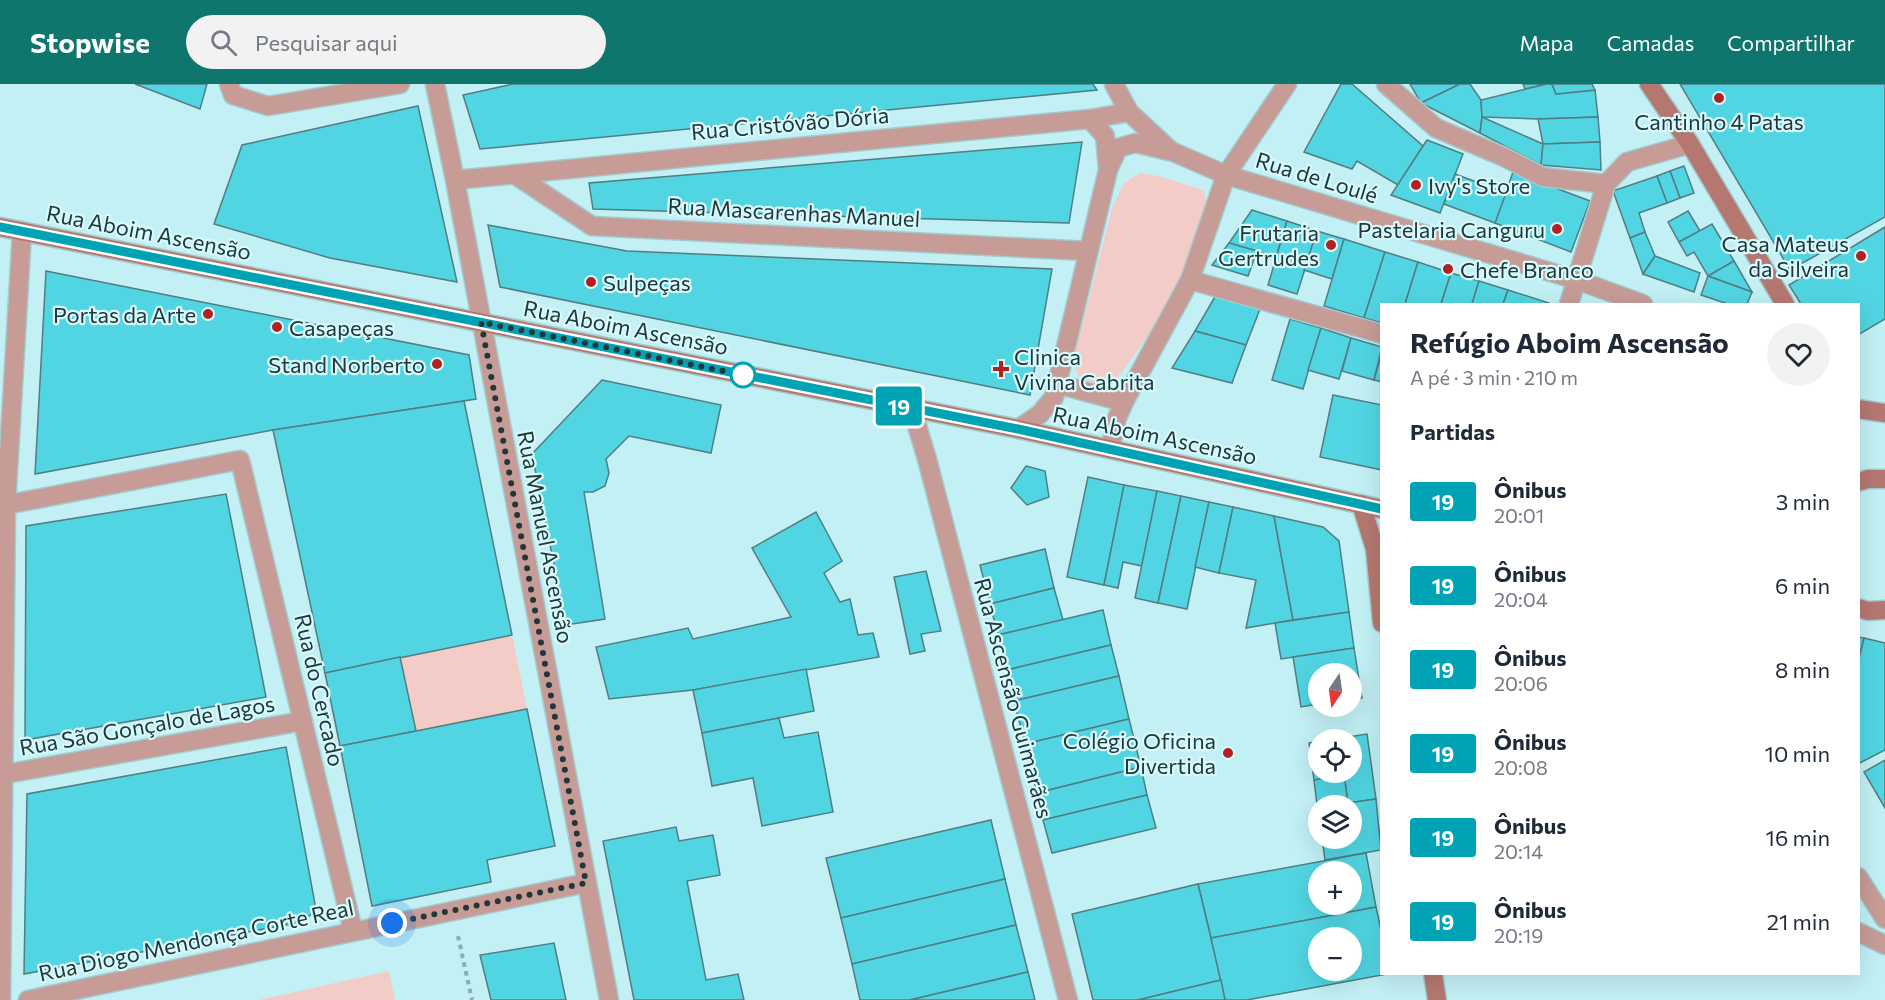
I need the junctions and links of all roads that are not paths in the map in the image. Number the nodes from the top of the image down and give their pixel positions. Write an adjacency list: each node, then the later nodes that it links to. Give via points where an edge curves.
1 (400, 84): 7 (street, via 267,106)
2 (435, 84): 15 (street, Rua Manuel Ascensão)
3 (1114, 84): 8 (street, Rua de Loulé)
4 (1287, 84): 14 (street)
5 (1386, 84): 16 (street, via 1436,128 1544,177)
6 (1649, 84): 10 (main road)
7 (231, 90)
8 (1129, 112): 9 (street, Rua Cristóvão Dória); 11 (street, Rua de Loulé)
9 (1090, 119): 12 (street, via 1106,136); 13 (street, Rua Cristóvão Dória)
10 (1690, 144): 16 (street, via 1627,162); 24 (main road)
11 (1171, 151): 12 (street, via 1135,143 1118,148); 14 (street, Rua de Loulé)
12 (1108, 170): 19 (street)
13 (514, 174): 15 (street, Rua Cristóvão Dória); 19 (street, Rua Mascarenhas Manuel, via 592,226)
14 (1226, 175): 20 (street); 21 (street, Rua de Loulé)
15 (455, 180): 25 (street, Rua Manuel Ascensão)
16 (1606, 184): 21 (street)
17 (0, 227): 18 (main road, Rua Aboim Ascensão)
18 (22, 231): 25 (main road, Rua Aboim Ascensão); 37 (street)
19 (1088, 251): 27 (street)
20 (1190, 280): 26 (street); 28 (street)
21 (1577, 280): 22 (street); 23 (street, Rua de Loulé)
22 (1569, 303)
23 (1640, 303)
24 (1784, 303)
25 (481, 322): 29 (main road, Rua Aboim Ascensão); 44 (street, Rua Manuel Ascensão)
26 (1380, 333)
27 (1057, 384): 28 (street); 32 (street, via 1054,397 1040,414)
28 (1124, 402): 33 (street)
29 (912, 409): 32 (main road, Rua Aboim Ascensão); 54 (street, Rua Ascensão Guimarães)
30 (1860, 409): 31 (main road)
31 (1885, 413)
32 (1018, 429): 33 (main road, Rua Aboim Ascensão)
33 (1110, 449): 36 (main road, Rua Aboim Ascensão)
34 (1885, 479): 35 (main road)
35 (1860, 481)
36 (1361, 504): 38 (main road, Rua Aboim Ascensão); 40 (main road, via 1375,549)
37 (3, 506): 42 (street, Rua do Cercado, via 240,460); 43 (street)
38 (1380, 508)
39 (1380, 582): 40 (main road)
40 (1378, 600): 41 (main road)
41 (1380, 612)
42 (303, 721): 43 (street, Rua São Gonçalo de Lagos); 47 (street, Rua do Cercado)
43 (2, 775): 51 (street)
44 (586, 883): 47 (street, Rua Diogo Mendonça Corte Real); 53 (street, Rua Manuel Ascensão)
45 (1860, 883): 46 (street)
46 (1885, 919)
47 (353, 931): 52 (street, Rua Diogo Mendonça Corte Real)
48 (1860, 933): 49 (street)
49 (1885, 945)
50 (1433, 975): 55 (main road)
51 (1, 1000)
52 (28, 1000)
53 (609, 1000)
54 (1068, 1000)
55 (1437, 1000)

